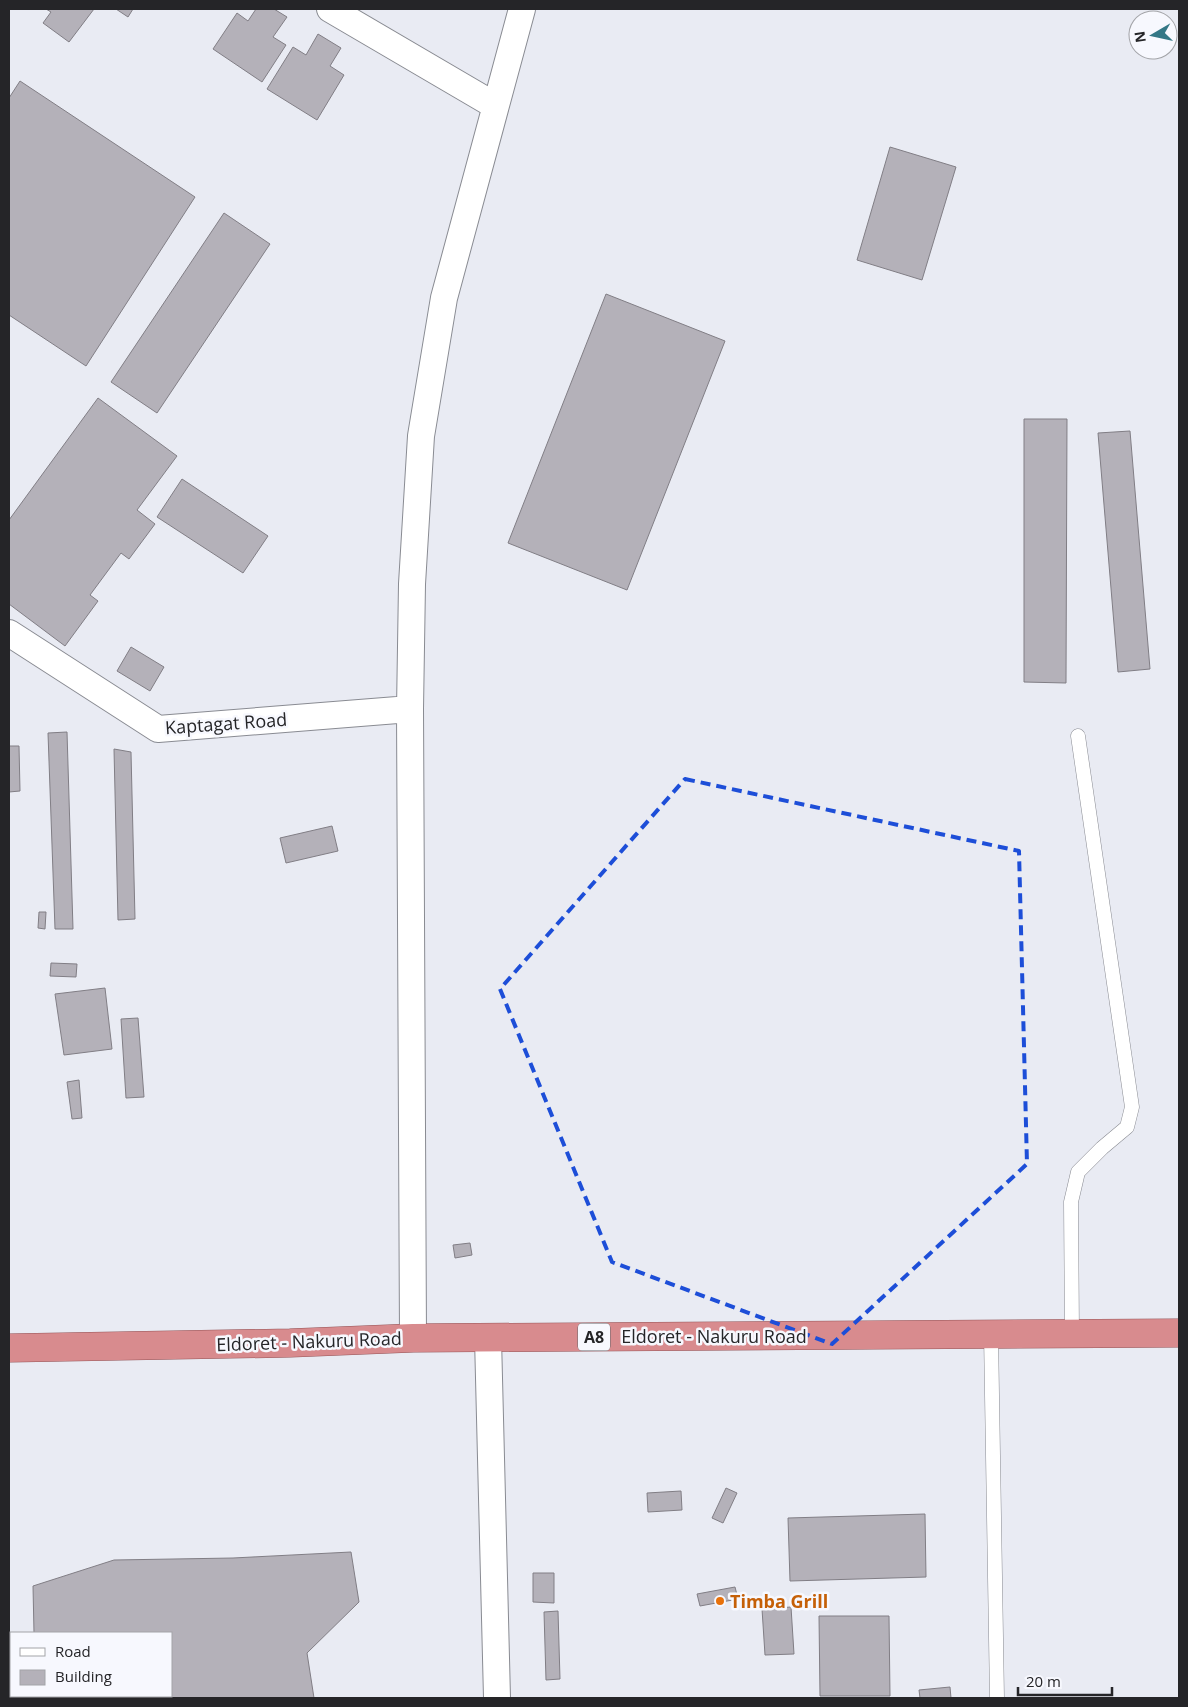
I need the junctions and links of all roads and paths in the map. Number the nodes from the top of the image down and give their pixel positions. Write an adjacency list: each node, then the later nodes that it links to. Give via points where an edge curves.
1 (330, 9): 3 (street)
2 (522, 9): 3 (street)
3 (494, 105): 5 (street, via 444,298 421,436 412,584)
4 (9, 634): 5 (street, Kaptagat Road, via 158,729)
5 (410, 709): 10 (street)
6 (1078, 736): 9 (lane, via 1132,1107 1128,1127 1078,1172 1071,1202)
7 (1179, 1333): 9 (highway, Eldoret - Nakuru Road / A8)
8 (991, 1334): 9 (highway, Eldoret - Nakuru Road / A8); 11 (highway, Eldoret - Nakuru Road / A8); 14 (lane)
9 (1072, 1334)
10 (413, 1338): 11 (highway, Eldoret - Nakuru Road / A8); 12 (highway, Eldoret - Nakuru Road / A8)
11 (488, 1338): 13 (street)
12 (9, 1348)
13 (497, 1698)
14 (997, 1698)

